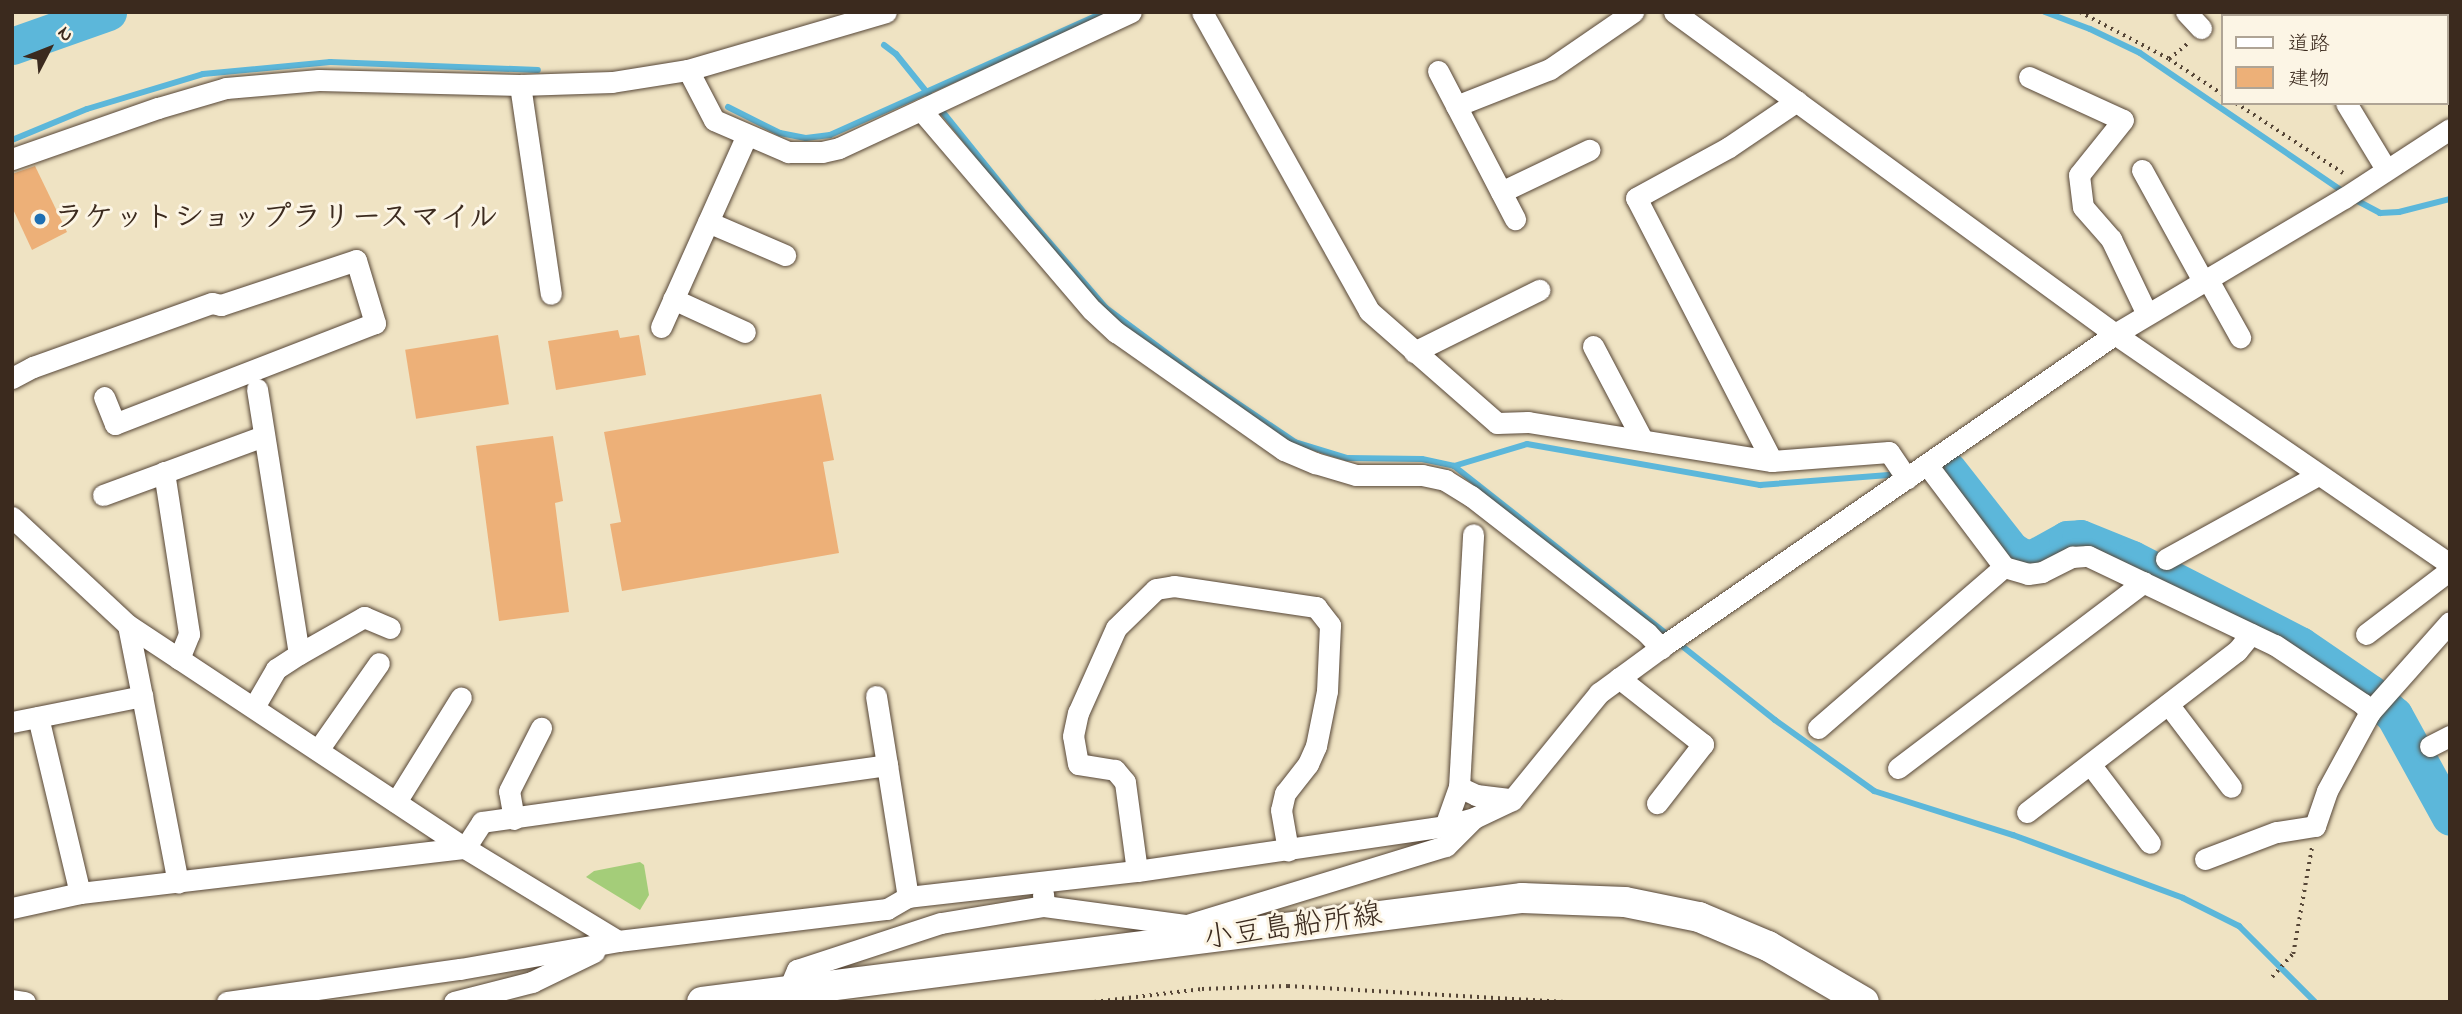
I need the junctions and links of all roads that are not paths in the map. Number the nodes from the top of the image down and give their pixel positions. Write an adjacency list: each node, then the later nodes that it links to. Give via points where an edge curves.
1 (886, 12): 6 (street)
2 (1131, 12): 12 (street)
3 (1202, 12): 34 (street, via 1369,312)
4 (1633, 12): 13 (street, via 1550,69)
5 (1675, 12): 10 (street)
6 (688, 69): 9 (street, via 612,82); 15 (street, via 714,120)
7 (1438, 71): 13 (street)
8 (2029, 77): 28 (street, via 2123,120 2079,175 2083,207 2111,239)
9 (520, 85): 17 (street, via 319,79 226,89); 26 (street)
10 (1797, 100): 31 (street); 40 (street, via 1729,147 1636,198)
11 (2347, 105): 18 (street)
12 (930, 106): 15 (street, via 822,152 788,152); 58 (street, via 1092,310 1115,332 1284,450 1304,459 1356,475 1422,475 1446,480)
13 (1456, 106): 20 (street)
14 (2450, 129): 18 (street)
15 (747, 135): 22 (street)
16 (1589, 150): 20 (street)
17 (12, 159)
18 (2386, 169): 24 (street)
19 (2142, 170): 24 (street)
20 (1501, 192): 21 (street)
21 (1515, 219)
22 (708, 222): 23 (street); 27 (street)
23 (785, 255)
24 (2205, 279): 28 (street); 32 (street)
25 (1539, 290): 34 (street)
26 (551, 294)
27 (673, 299): 29 (street); 30 (street)
28 (2147, 314): 31 (street)
29 (661, 327)
30 (745, 332)
31 (2115, 334): 41 (street); 43 (street)
32 (2241, 337)
33 (1592, 346): 39 (street)
34 (1414, 352): 39 (street, via 1497,423 1528,422)
35 (12, 378): 37 (street, via 212,303 221,305 356,260 375,323 115,424)
36 (257, 389): 38 (street)
37 (104, 397)
38 (263, 436): 42 (street); 59 (street)
39 (1642, 439): 40 (street)
40 (1772, 461): 44 (street, via 1889,452)
41 (1928, 466): 44 (street); 50 (street)
42 (164, 472): 45 (street); 60 (street, via 189,634)
43 (2318, 475): 48 (street); 49 (street)
44 (1907, 480): 58 (street)
45 (103, 495)
46 (12, 517): 54 (street)
47 (1473, 534): 79 (street)
48 (2166, 559)
49 (2450, 564)
50 (2004, 567): 52 (street, via 2028,575 2088,555); 72 (street)
51 (2450, 570): 57 (street)
52 (2144, 583): 56 (street); 78 (street)
53 (2450, 622): 67 (street)
54 (128, 625): 60 (street); 64 (street)
55 (390, 628): 59 (street, via 364,617)
56 (2251, 634): 66 (street, via 2237,651); 67 (street, via 2363,704)
57 (2366, 634)
58 (1663, 646): 62 (street)
59 (299, 654): 68 (street, via 276,668)
60 (179, 659): 68 (street)
61 (379, 663): 75 (street)
62 (1619, 677): 81 (street, via 1599,692); 83 (street, via 1703,744)
63 (876, 695): 77 (street)
64 (142, 696): 69 (street); 93 (street)
65 (461, 697): 82 (street)
66 (2168, 704): 76 (street); 80 (street)
67 (2377, 704): 91 (street, via 2327,791 2315,826 2276,832)
68 (254, 707): 75 (street)
69 (38, 717): 70 (street); 95 (street)
70 (12, 722)
71 (541, 728): 86 (street, via 509,791)
72 (1818, 728)
73 (2450, 736): 74 (street)
74 (2430, 746)
75 (318, 750): 82 (street)
76 (2090, 764): 84 (street); 88 (street)
77 (887, 765): 86 (street); 96 (street)
78 (1898, 768)
79 (1459, 787): 81 (street, via 1476,795); 87 (street)
80 (2231, 787)
81 (1512, 800): 85 (street)
82 (396, 802): 89 (street)
83 (1657, 803)
84 (2027, 812)
85 (1474, 818): 87 (street); 99 (street, via 1446,846)
86 (514, 819): 89 (street, via 482,822)
87 (1445, 826): 90 (street)
88 (2150, 843)
89 (465, 848): 93 (street); 100 (street)
90 (1288, 850): 92 (street); 92 (street, via 1281,810 1285,793 1316,746 1327,691 1330,625 1316,607 1174,586 1156,589 1116,628 1077,713 1073,736 1078,764 1115,770 1125,782)
91 (2206, 859)
92 (1137, 871): 94 (street)
93 (178, 883): 95 (street)
94 (1042, 884): 96 (street); 97 (street)
95 (80, 893): 98 (street)
96 (908, 897): 100 (street, via 887,909)
97 (1044, 906): 99 (street); 101 (street, via 941,923 797,970)
98 (12, 908)
99 (1187, 934): 101 (main road, 小豆島船所線); 107 (main road, 小豆島船所線, via 1522,898 1625,902 1699,917 1757,941)
100 (618, 941): 104 (street); 105 (street, via 533,982)
101 (788, 991): 106 (main road, 小豆島船所線)
102 (12, 1000): 103 (street)
103 (24, 1002)
104 (228, 1002)
105 (454, 1002)
106 (702, 1002)
107 (1864, 1002)

